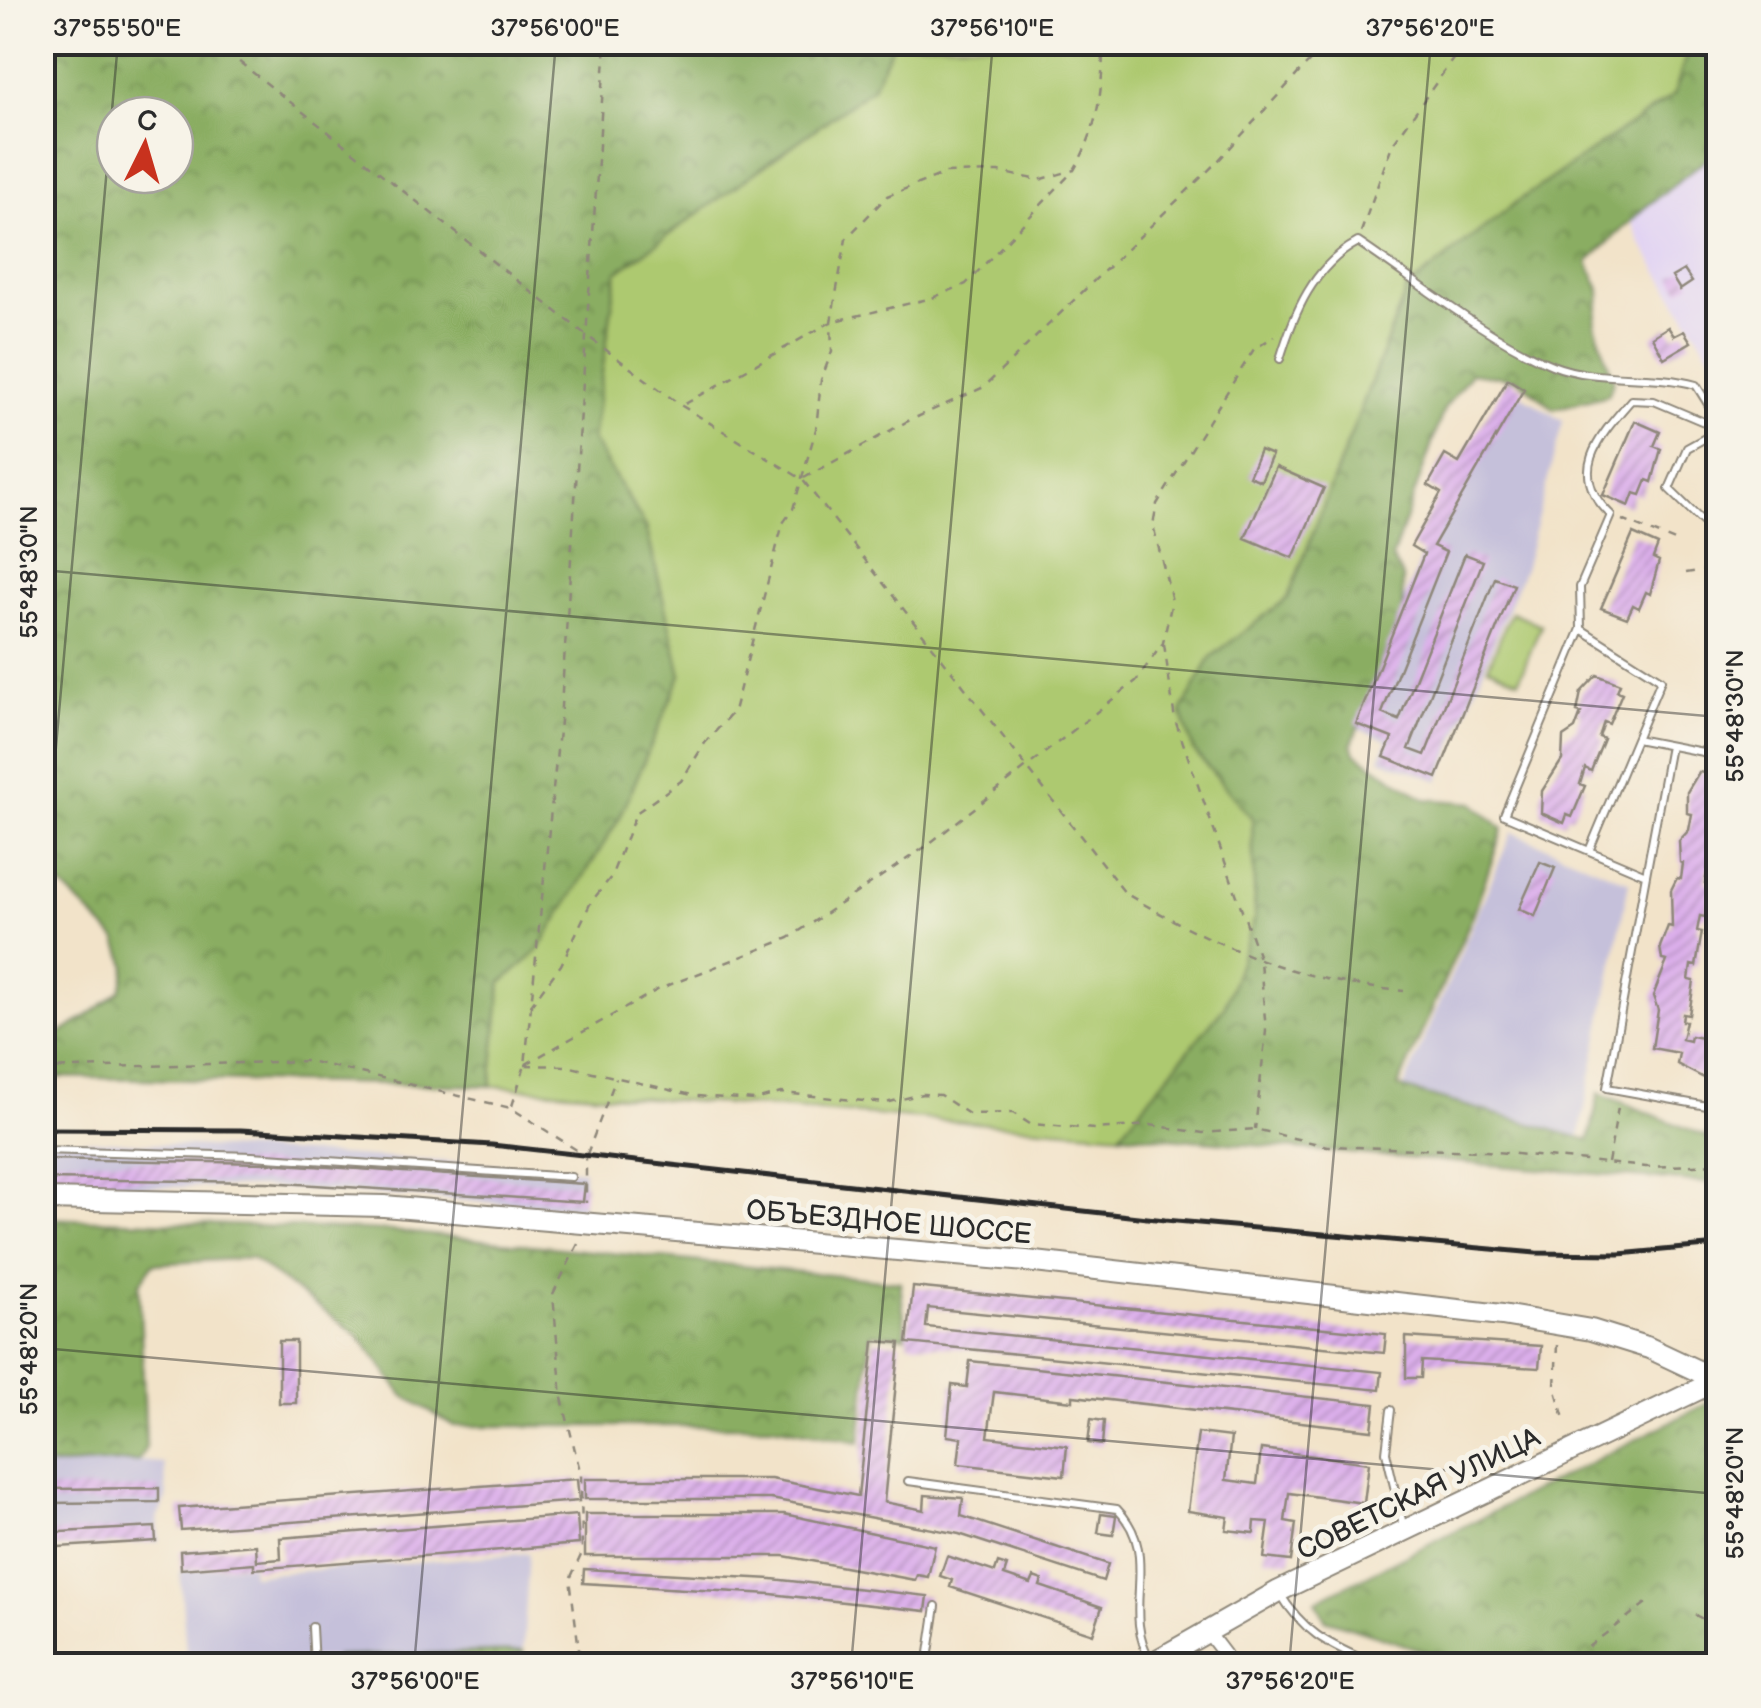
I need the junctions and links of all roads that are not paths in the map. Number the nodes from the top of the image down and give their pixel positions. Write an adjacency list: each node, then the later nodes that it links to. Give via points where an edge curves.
1 (1280, 359): 2 (lane, via 1306,292 1340,252 1358,242 1555,366 1696,385)
2 (1718, 420)
3 (1718, 430): 4 (lane, via 1687,448 1668,490 1706,526); 5 (lane, via 1654,401 1631,400 1599,437 1586,480 1592,497 1612,515 1580,587)
4 (1718, 521)
5 (1581, 629): 6 (lane, via 1660,680); 9 (lane, via 1504,815)
6 (1636, 739): 7 (lane); 9 (lane)
7 (1670, 746): 8 (lane); 10 (lane)
8 (1718, 755)
9 (1589, 851): 10 (lane)
10 (1646, 875): 13 (lane, via 1607,1088)
11 (1718, 975): 12 (lane, via 1712,1011)
12 (1718, 1012)
13 (1718, 1108)
14 (42, 1150): 15 (lane)
15 (571, 1176)
16 (42, 1199): 17 (main road, ОБЪЕЗДНОЕ ШОССЕ, via 384,1206 1026,1262 1558,1325 1649,1348)
17 (1718, 1380): 20 (main road, СОВЕТСКАЯ УЛИЦА)
18 (1391, 1410): 20 (lane, via 1386,1452)
19 (908, 1480): 26 (lane, via 1117,1509 1136,1534 1141,1567 1134,1622)
20 (1404, 1530): 21 (main road, СОВЕТСКАЯ УЛИЦА)
21 (1278, 1591): 24 (main road, СОВЕТСКАЯ УЛИЦА); 30 (lane, via 1314,1637)
22 (936, 1606): 28 (lane)
23 (312, 1627): 27 (lane)
24 (1206, 1630): 25 (street); 26 (main road, СОВЕТСКАЯ УЛИЦА)
25 (1224, 1660): 29 (street)
26 (1149, 1664)
27 (314, 1666)
28 (927, 1666)
29 (1212, 1666)
30 (1378, 1666)

